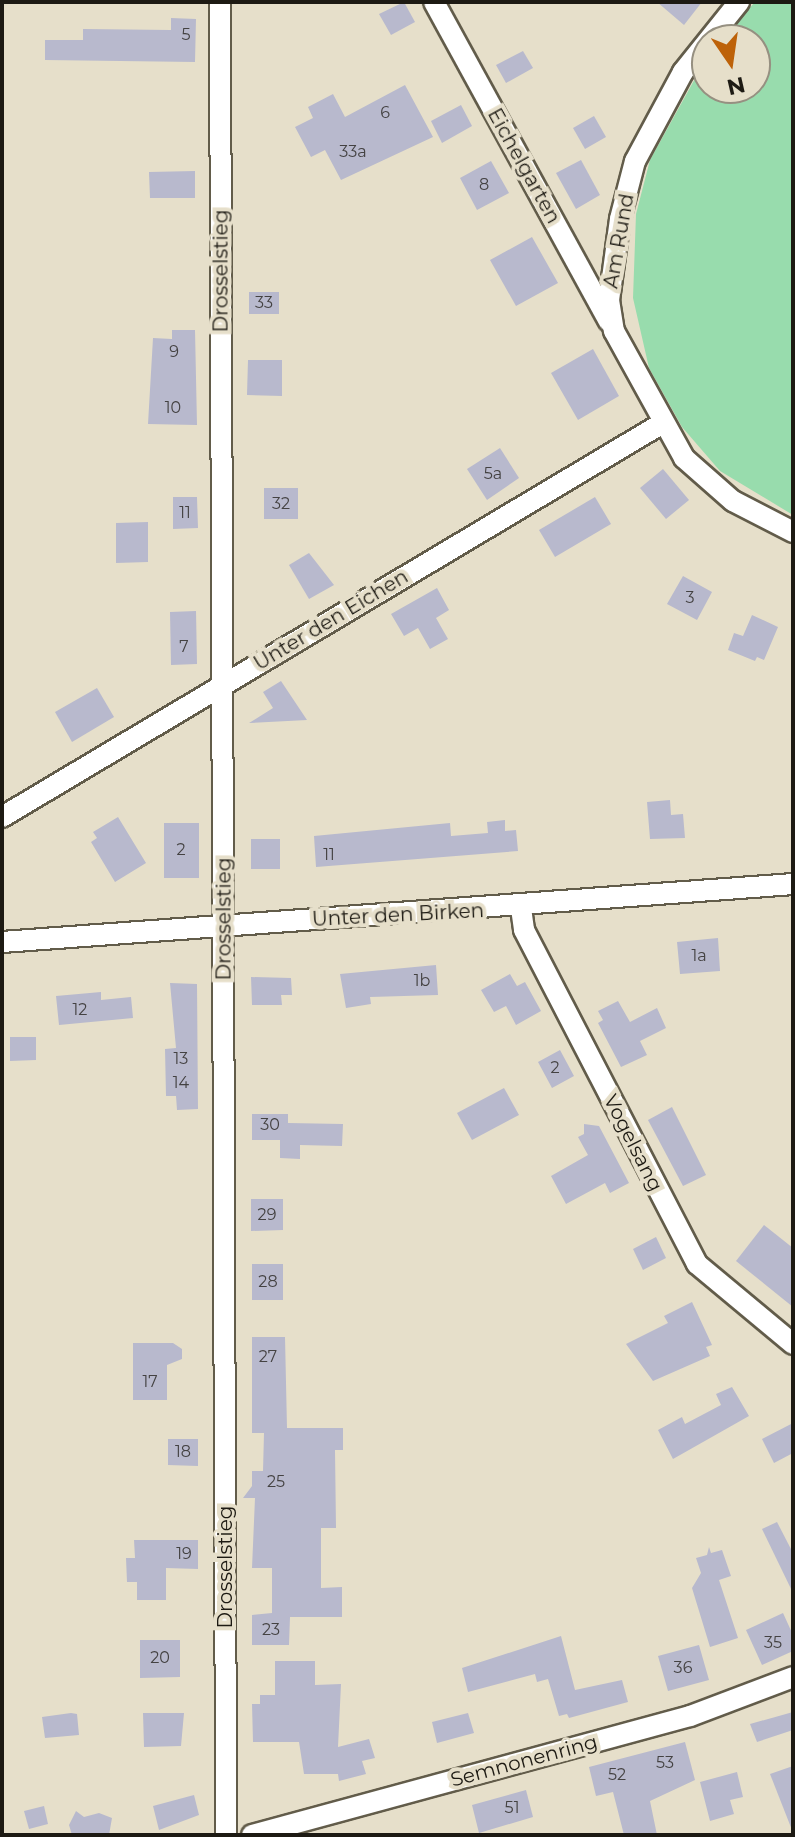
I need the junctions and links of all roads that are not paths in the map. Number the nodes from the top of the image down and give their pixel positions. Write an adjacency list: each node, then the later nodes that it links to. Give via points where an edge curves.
1 (220, 2): 7 (street, Drosselstieg)
2 (434, 2): 4 (street, Eichelgarten)
3 (739, 2): 4 (street, Am Rund, via 683,72 635,161 620,219 609,300)
4 (614, 331): 5 (street, Am Rund)
5 (661, 424): 6 (street, Am Rund, via 684,458 733,501); 7 (street, Unter den Eichen)
6 (793, 532)
7 (222, 685): 8 (street, Unter den Eichen); 11 (street, Drosselstieg)
8 (2, 817)
9 (793, 884): 10 (street, Unter den Birken)
10 (521, 908): 11 (street, Unter den Birken); 13 (street, Vogelsang, via 524,930 697,1264)
11 (224, 925): 12 (street, Unter den Birken); 15 (street, Drosselstieg)
12 (2, 942)
13 (793, 1344)
14 (793, 1677): 16 (street, Semnonenring, via 690,1716)
15 (226, 1835)
16 (252, 1835)

